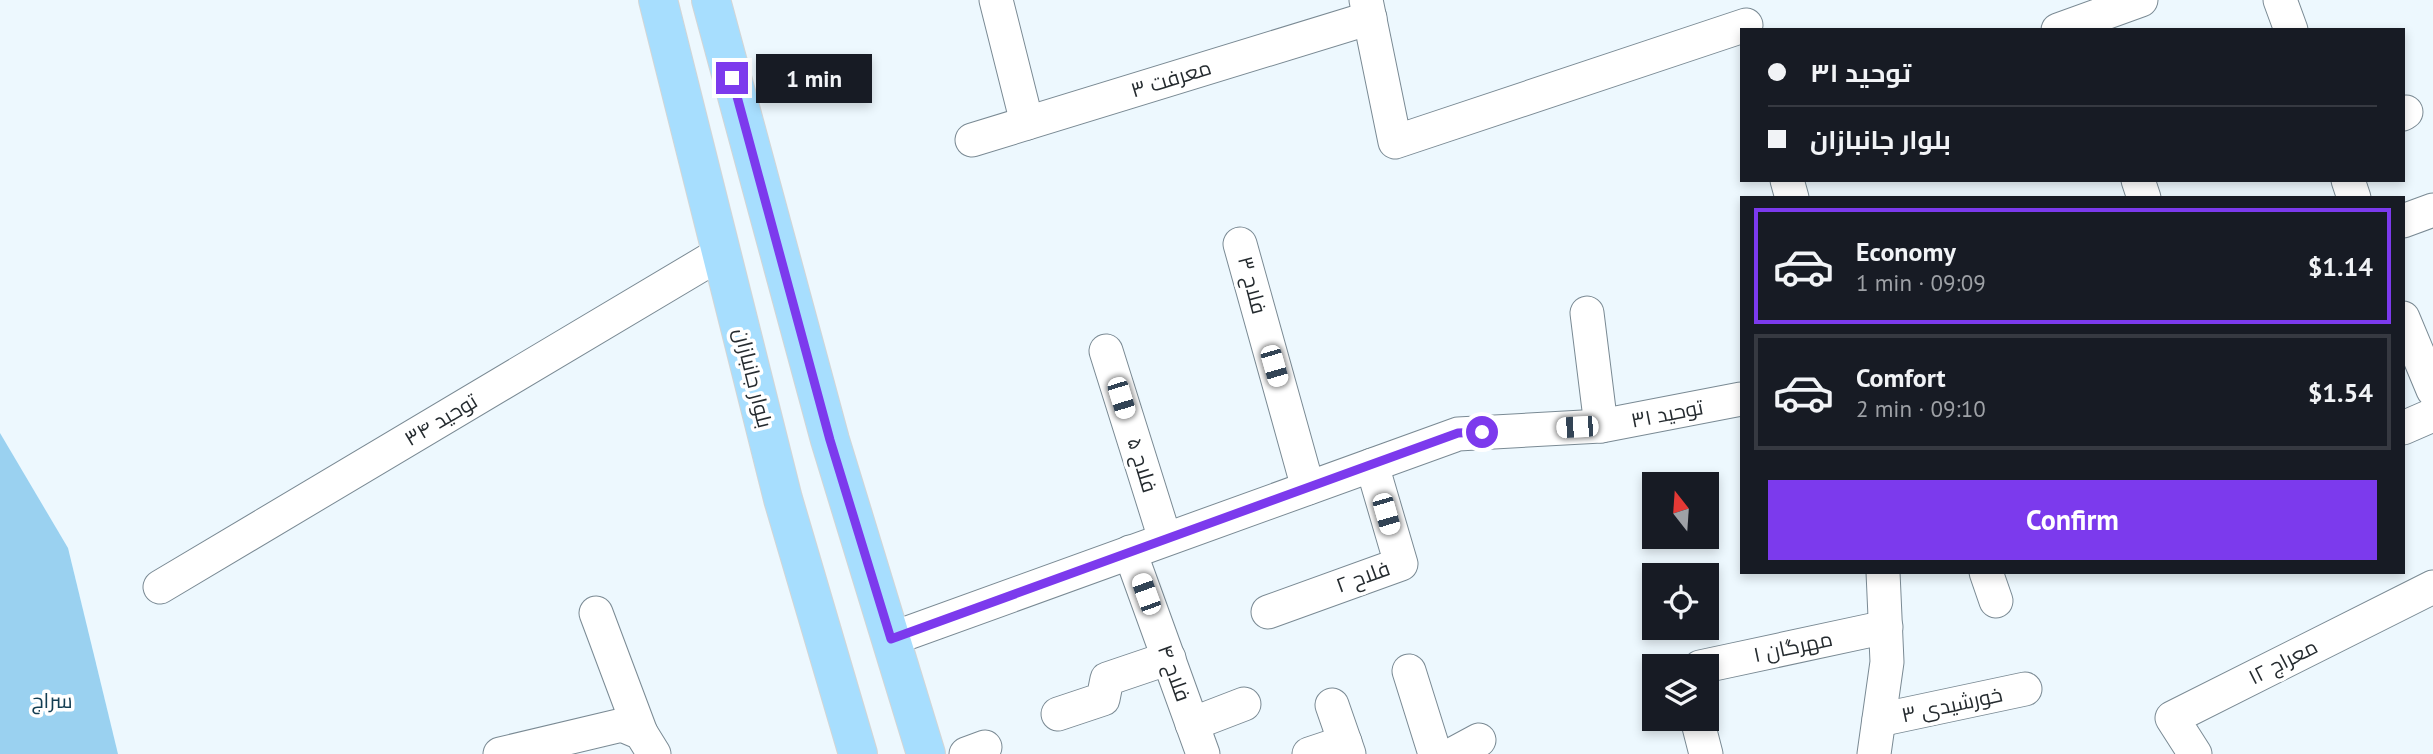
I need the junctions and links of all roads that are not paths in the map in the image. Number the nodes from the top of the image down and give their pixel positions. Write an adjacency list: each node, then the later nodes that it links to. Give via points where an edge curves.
1 (658, 0): 15 (highway, بلوار جانبازان)
2 (712, 0): 34 (highway, via 830,440)
3 (996, 0): 10 (street)
4 (2141, 0): 8 (street)
5 (2280, 0): 9 (street)
6 (1368, 9): 7 (street, via 1395,142); 10 (street, معرفت ۳)
7 (1745, 18)
8 (2075, 27)
9 (2290, 28)
10 (1027, 123): 11 (street, معرفت ۳)
11 (972, 140)
12 (2433, 210): 13 (street)
13 (2405, 220)
14 (1240, 244): 25 (street, فلاح ۳)
15 (721, 253): 29 (street, توحید ۳۴); 48 (highway, بلوار جانبازان, via 783,499)
16 (1587, 313): 22 (street)
17 (2411, 321): 19 (street)
18 (1106, 351): 26 (street, فلاح ۵)
19 (2433, 390)
20 (1740, 399): 22 (street, توحید ۳۱)
21 (2433, 415): 23 (street)
22 (1601, 426): 24 (street, توحید ۳۱, via 1458,433)
23 (2405, 427)
24 (1372, 465): 25 (street, توحید ۳۱); 31 (street, فلاح ۲, via 1401,564)
25 (1308, 488): 26 (street, توحید ۳۱)
26 (1165, 539): 27 (street, توحید ۳۱)
27 (1130, 552): 34 (street, توحید ۳۱); 35 (street, فلاح ۴)
28 (1883, 574): 33 (street)
29 (160, 587)
30 (2433, 587): 54 (street, معراج ۱۲, via 2172,718)
31 (1268, 612)
32 (596, 613): 45 (street)
33 (1885, 627): 36 (street, مهرگان ۱); 42 (street, via 1887,662)
34 (891, 639): 49 (highway)
35 (1169, 658): 41 (street, via 1107,679 1103,699); 44 (street, فلاح ۴)
36 (1719, 663)
37 (1409, 671): 51 (street)
38 (2025, 689): 42 (street, خورشیدی ۳)
39 (1244, 704): 44 (street)
40 (1332, 705): 46 (street)
41 (1058, 714)
42 (1879, 720): 53 (street)
43 (1700, 731): 52 (street)
44 (1198, 739)
45 (647, 744): 47 (street, via 622,724)
46 (1347, 748): 50 (street)
47 (500, 754)
48 (858, 754)
49 (926, 754)
50 (1309, 754)
51 (1435, 754)
52 (1706, 754)
53 (1874, 754)
54 (2195, 754)

